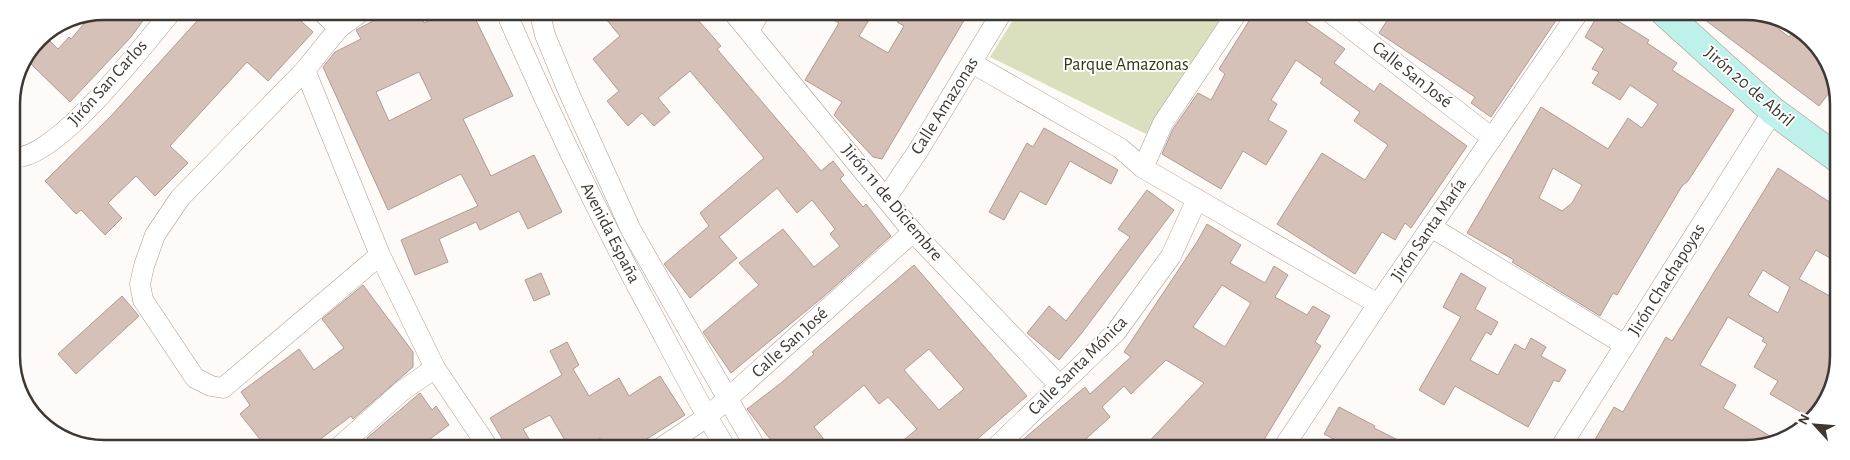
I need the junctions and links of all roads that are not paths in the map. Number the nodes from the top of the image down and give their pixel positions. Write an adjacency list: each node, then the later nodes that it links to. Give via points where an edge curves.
1 (164, 20): 20 (street, Jirón San Carlos, via 75,123 31,155)
2 (330, 20): 13 (street)
3 (350, 20): 13 (street)
4 (509, 20): 25 (street, Avenida España)
5 (541, 20): 24 (street, Avenida España, via 552,52)
6 (740, 20): 14 (street, Jirón 11 de Diciembre)
7 (755, 20): 14 (street)
8 (997, 20): 15 (street, Calle Amazonas)
9 (1232, 20): 21 (street, via 1163,123)
10 (1340, 20): 18 (street, Calle San José)
11 (1573, 20): 18 (street, Jirón Santa María)
12 (1672, 20): 17 (main road, Jirón 20 de Abril)
13 (339, 28): 16 (street)
14 (749, 31): 22 (street, Jirón 11 de Diciembre)
15 (972, 63): 21 (street, via 1120,148); 22 (street, Calle Amazonas)
16 (305, 70): 28 (street); 28 (street, via 180,198 155,235 140,284 143,300 195,378 224,388)
17 (1773, 111): 19 (main road, Jirón 20 de Abril); 30 (street, Jirón Chachapoyas)
18 (1492, 138): 26 (street, Jirón Santa María)
19 (1830, 153)
20 (20, 158)
21 (1143, 168): 23 (street)
22 (886, 198): 27 (street, Jirón 11 de Diciembre)
23 (1197, 199): 29 (street); 32 (street, Calle Santa Mónica, via 1171,256 1116,332)
24 (624, 215): 25 (street); 33 (street, Avenida España)
25 (605, 225): 34 (street, Avenida España)
26 (1432, 227): 29 (street, Jirón Santa María); 30 (street)
27 (913, 232): 32 (street, Jirón 11 de Diciembre); 33 (street, Calle San José)
28 (380, 255): 31 (street)
29 (1378, 304): 41 (street, Jirón Santa María)
30 (1625, 345): 42 (street, Jirón Chachapoyas)
31 (435, 368): 35 (street, via 402,391); 36 (street)
32 (1060, 386): 40 (street, Calle Santa Mónica)
33 (727, 400): 34 (street, Calle San José); 39 (street, Avenida España)
34 (707, 417): 37 (street, Calle San José); 38 (street, Avenida España)
35 (347, 440)
36 (483, 440)
37 (674, 440)
38 (721, 440)
39 (751, 440)
40 (1003, 440)
41 (1288, 440)
42 (1565, 440)

